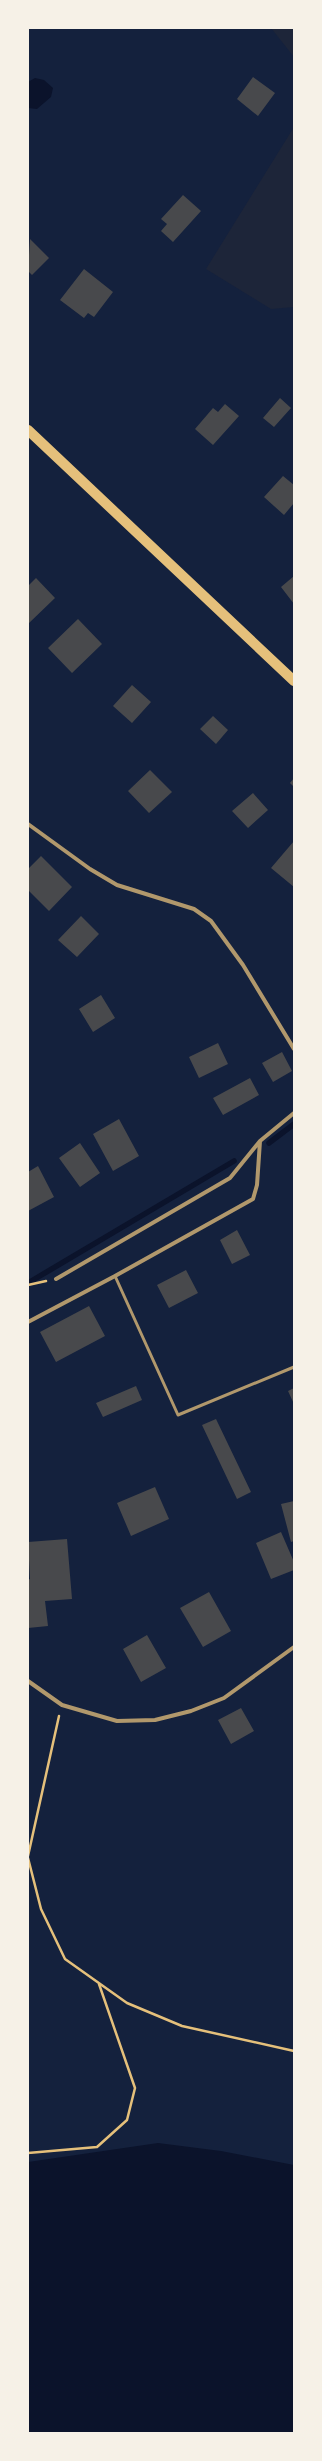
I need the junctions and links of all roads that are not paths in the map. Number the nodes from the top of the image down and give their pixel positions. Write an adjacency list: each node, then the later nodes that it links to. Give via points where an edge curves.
1 (28, 430): 2 (main road)
2 (294, 681)
3 (28, 824): 4 (street, via 90,869 117,885 194,909 211,922 243,965)
4 (294, 1049)
5 (294, 1113): 6 (street)
6 (260, 1141): 7 (street, via 257,1185 253,1199); 8 (street, via 230,1178)
7 (115, 1276): 9 (street); 10 (lane, via 178,1415)
8 (56, 1279)
9 (28, 1322)
10 (294, 1367)
11 (294, 1647): 12 (street, via 224,1698 191,1711 155,1720 117,1721 62,1705)
12 (28, 1681)

